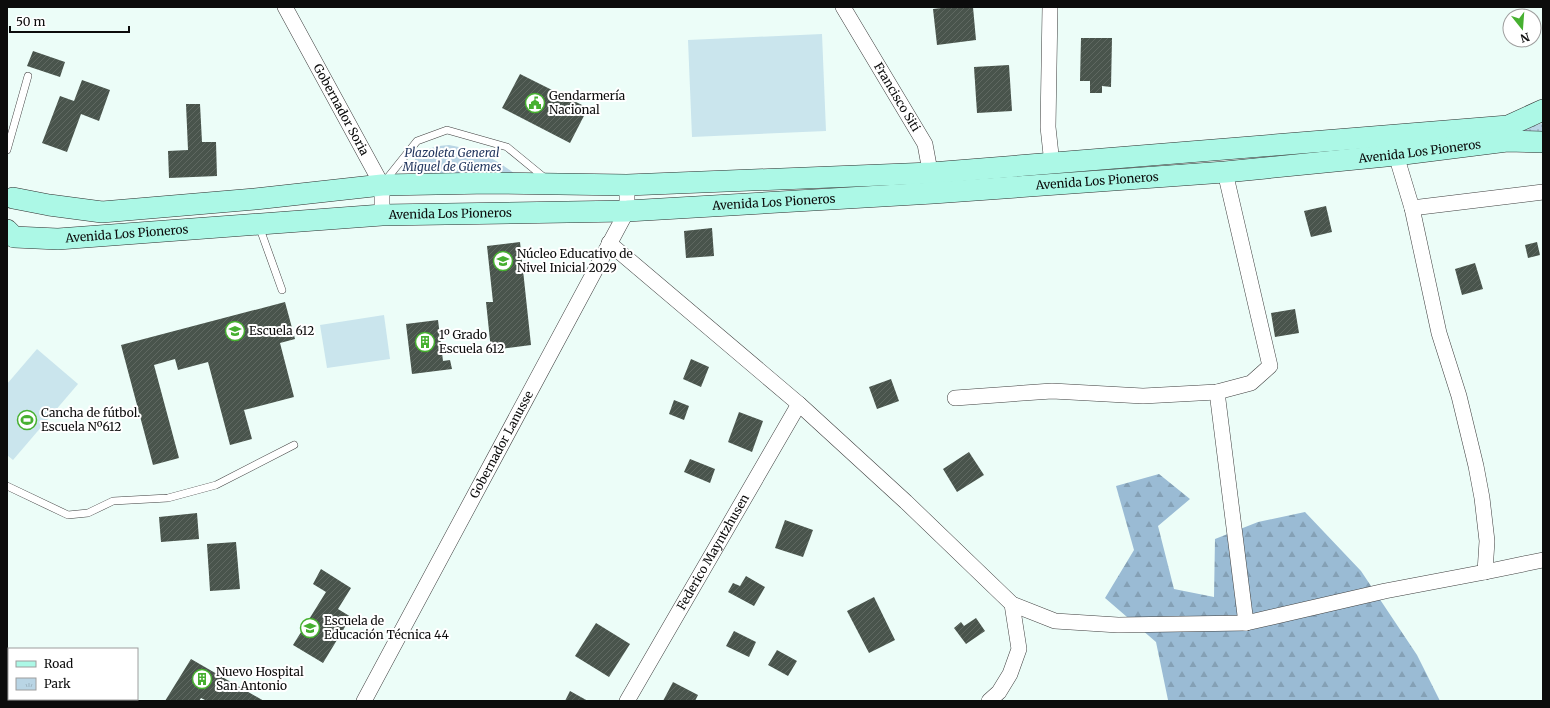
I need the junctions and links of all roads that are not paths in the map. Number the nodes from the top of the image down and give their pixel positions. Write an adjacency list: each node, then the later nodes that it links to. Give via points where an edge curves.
1 (285, 7): 14 (street, Gobernador Soria)
2 (843, 7): 12 (street, Francisco Siti, via 925,144)
3 (1050, 7): 10 (street, via 1048,126)
4 (28, 76): 8 (lane)
5 (1543, 110): 6 (main road, Avenida Los Pioneros, via 1508,126)
6 (1394, 134): 9 (street); 10 (main road, Avenida Los Pioneros)
7 (1543, 142): 9 (main road, Avenida Los Pioneros, via 1507,141)
8 (7, 150)
9 (1396, 155): 11 (main road, Avenida Los Pioneros); 18 (street)
10 (1052, 164): 12 (main road, Avenida Los Pioneros)
11 (1225, 172): 12 (main road, Avenida Los Pioneros); 26 (street, via 1270,366 1251,383)
12 (932, 183): 15 (main road, Avenida Los Pioneros); 19 (main road, Avenida Los Pioneros)
13 (552, 184): 14 (main road, Avenida Los Pioneros); 14 (lane, via 507,147 447,130 417,141); 15 (main road, Avenida Los Pioneros)
14 (382, 185): 17 (main road, Avenida Los Pioneros, via 102,212 49,205); 20 (street, Gobernador Soria)
15 (627, 185): 19 (street, Gobernador Lanusse)
16 (1543, 192): 18 (street)
17 (10, 194): 22 (main road, via 16,204 16,211)
18 (1412, 208): 32 (street, via 1439,333 1459,396 1476,466 1487,541)
19 (627, 211): 20 (main road, Avenida Los Pioneros); 24 (street, Gobernador Lanusse)
20 (382, 216): 21 (main road, Avenida Los Pioneros)
21 (259, 224): 23 (main road, Avenida Los Pioneros, via 58,239 14,236); 25 (lane)
22 (7, 226)
23 (7, 230)
24 (610, 243): 28 (street); 35 (street, Gobernador Lanusse)
25 (282, 290)
26 (1217, 392): 27 (street, via 1143,396 1052,391); 34 (street)
27 (955, 398)
28 (799, 404): 33 (street); 36 (street, Federico Mayntzhusen)
29 (294, 445): 30 (lane, via 216,485 168,498 113,501 88,513 68,515)
30 (7, 486)
31 (1543, 560): 32 (street)
32 (1486, 572): 34 (street, via 1385,591)
33 (1012, 604): 34 (street, via 1055,621 1118,625); 37 (street, via 1019,649 1010,674 999,692)
34 (1246, 623)
35 (364, 701)
36 (627, 701)
37 (989, 701)

